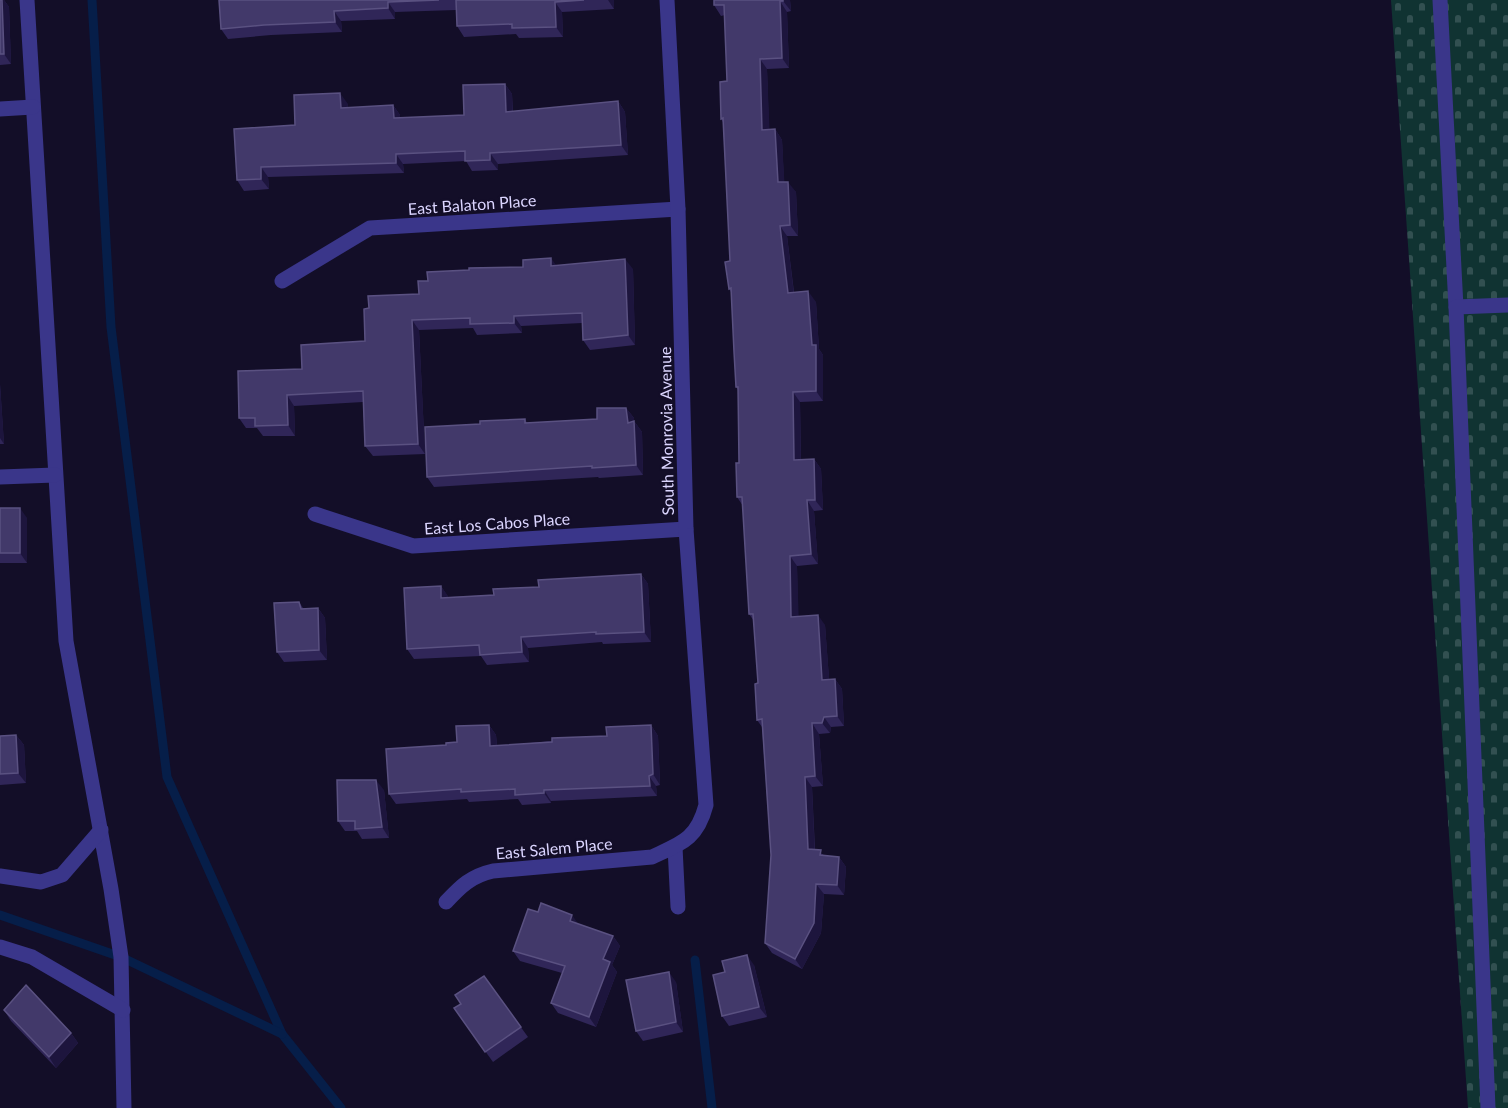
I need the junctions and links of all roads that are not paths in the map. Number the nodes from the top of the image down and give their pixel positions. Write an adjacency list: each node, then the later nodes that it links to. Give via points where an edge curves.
1 (27, 0): 4 (street)
2 (667, 0): 6 (street, South Monrovia Avenue)
3 (1440, 0): 9 (street)
4 (33, 107): 5 (street); 10 (street)
5 (0, 109)
6 (678, 209): 7 (street, East Balaton Place, via 370,228); 13 (street, South Monrovia Avenue)
7 (282, 281)
8 (1508, 305): 9 (street)
9 (1456, 307): 22 (street)
10 (55, 475): 11 (street); 14 (street, via 66,641)
11 (0, 477)
12 (315, 514): 13 (street, East Los Cabos Place, via 413,546)
13 (686, 529): 15 (street, South Monrovia Avenue, via 706,806 694,833)
14 (101, 830): 16 (street, via 62,875 41,882); 20 (street, via 121,957)
15 (675, 847): 17 (street, East Salem Place, via 652,857 485,872 460,887); 18 (street)
16 (0, 876)
17 (446, 902)
18 (678, 907)
19 (0, 947): 20 (street, via 32,957)
20 (123, 1010): 21 (street)
21 (124, 1108)
22 (1488, 1108)

